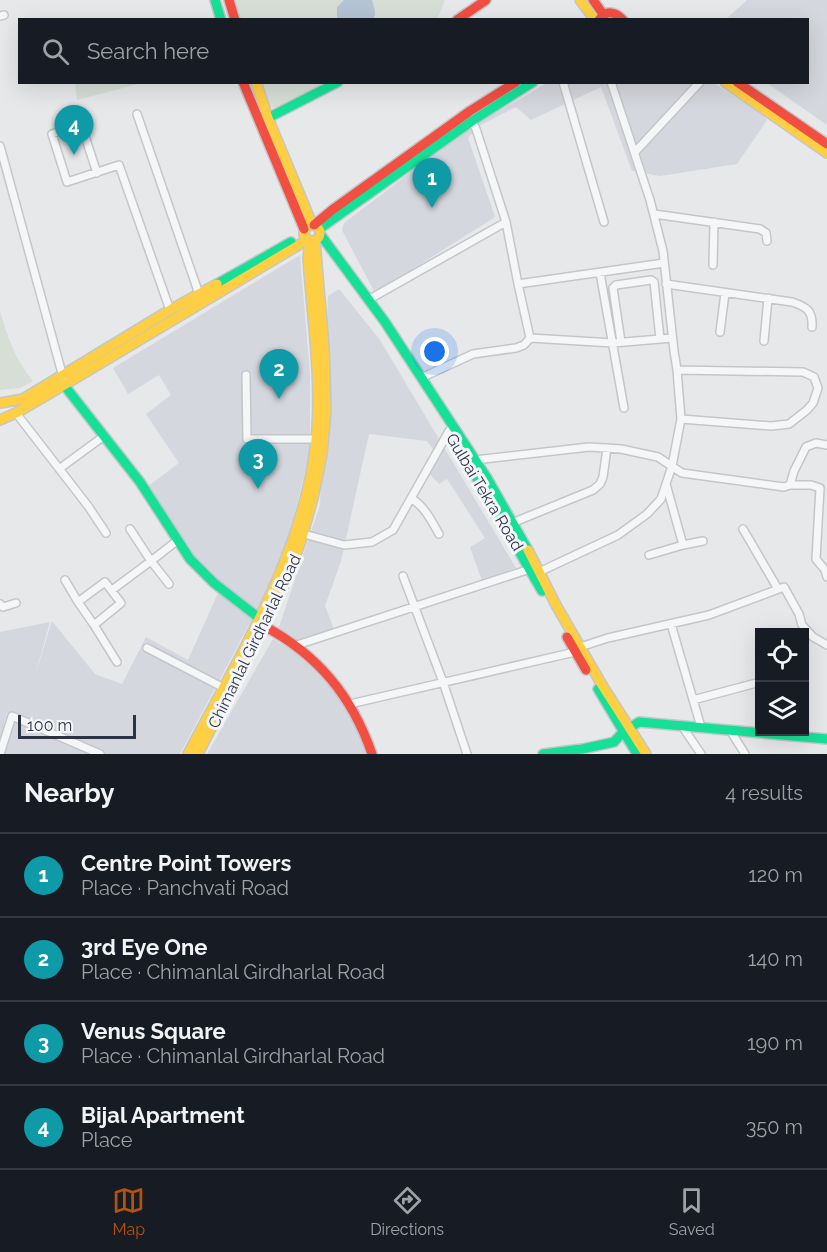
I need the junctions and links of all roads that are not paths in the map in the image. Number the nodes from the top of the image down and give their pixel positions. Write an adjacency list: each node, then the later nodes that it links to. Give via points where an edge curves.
1 (215, 0): 6 (main road)
2 (229, 0): 7 (main road)
3 (486, 0): 8 (main road)
4 (580, 0): 9 (main road)
5 (592, 0): 9 (main road)
6 (220, 18)
7 (234, 18)
8 (460, 18)
9 (599, 18): 10 (main road, via 611,12)
10 (620, 18)
11 (244, 84): 33 (main road, Chimanlal Girdharlal Road)
12 (257, 84): 22 (main road, Chimanlal Girdharlal Road)
13 (334, 84): 22 (main road)
14 (513, 84): 33 (main road, via 333,210)
15 (530, 84): 23 (main road)
16 (564, 84): 31 (street)
17 (612, 84): 26 (street)
18 (698, 84): 26 (street)
19 (728, 84): 27 (main road)
20 (740, 84): 24 (main road)
21 (136, 114): 41 (street)
22 (268, 118): 33 (main road, Chimanlal Girdharlal Road)
23 (472, 121): 30 (street); 33 (main road)
24 (827, 144)
25 (0, 146): 55 (street)
26 (635, 152): 29 (street)
27 (827, 153)
28 (97, 173): 28 (street, via 67,182 52,134 81,124); 44 (street, via 119,165)
29 (654, 214): 32 (street); 35 (street)
30 (506, 222): 38 (street); 43 (street)
31 (604, 222)
32 (714, 222): 34 (street, via 760,229 766,233); 36 (street)
33 (312, 234): 41 (main road); 43 (main road, Gulbai Tekra Road); 55 (main road); 61 (main road, Gulbai Tekra Road, via 374,317); 63 (main road, Chimanlal Girdharlal Road, via 308,258 318,373); 77 (main road, Chimanlal Girdharlal Road, via 326,373 326,414)
34 (767, 241)
35 (664, 263): 37 (street); 39 (street)
36 (713, 265)
37 (600, 273): 38 (street); 51 (street)
38 (518, 284): 47 (street)
39 (666, 284): 40 (street); 48 (street)
40 (724, 293): 42 (street); 46 (street)
41 (199, 294): 44 (main road)
42 (768, 298): 45 (street, via 803,306 812,318); 50 (street)
43 (368, 300): 54 (main road, Gulbai Tekra Road)
44 (171, 310): 55 (main road)
45 (812, 327)
46 (720, 332)
47 (530, 338): 51 (street); 54 (street, via 516,348 473,354)
48 (672, 338): 49 (street); 52 (street)
49 (660, 339): 51 (street); 51 (street, via 651,280 613,288)
50 (764, 341)
51 (617, 342): 57 (street)
52 (677, 370): 60 (street); 60 (street, via 803,372 814,376 818,388 813,403 789,424)
53 (246, 375): 63 (street, via 247,438)
54 (421, 378): 66 (main road, Gulbai Tekra Road)
55 (64, 381): 56 (main road, via 23,399); 58 (main road); 62 (main road)
56 (0, 403)
57 (624, 408)
58 (16, 413): 59 (main road); 68 (street)
59 (2, 418)
60 (681, 419): 67 (street)
61 (449, 431): 72 (street); 84 (main road, Gulbai Tekra Road)
62 (104, 436): 68 (street); 79 (main road)
63 (316, 439): 95 (main road, Chimanlal Girdharlal Road, via 297,527)
64 (827, 444): 70 (street, via 806,447)
65 (607, 448): 66 (street); 67 (street, via 658,457); 73 (street, via 600,484 593,490)
66 (475, 460): 73 (main road, Gulbai Tekra Road)
67 (672, 466): 69 (street); 70 (street, via 682,473)
68 (59, 469): 76 (street)
69 (666, 484): 81 (street); 84 (street, via 661,498 647,514 618,535)
70 (790, 485): 71 (street)
71 (824, 488): 86 (street, via 816,559)
72 (411, 498): 77 (street, via 393,530 372,542 344,545); 78 (street, via 419,503)
73 (512, 523): 84 (main road, Gulbai Tekra Road)
74 (130, 529): 83 (street)
75 (743, 529): 89 (street)
76 (106, 533)
77 (304, 534): 95 (main road, Chimanlal Girdharlal Road, via 296,559)
78 (440, 534)
79 (178, 540): 83 (street); 95 (main road, via 214,583)
80 (703, 541): 81 (street)
81 (683, 545): 82 (street)
82 (649, 555)
83 (151, 561): 88 (street); 90 (street)
84 (535, 570): 94 (street); 101 (main road, Gulbai Tekra Road)
85 (403, 576): 94 (street)
86 (827, 577)
87 (65, 580): 91 (street)
88 (168, 584)
89 (778, 589): 96 (street, via 709,615); 99 (street, via 784,587 802,625)
90 (112, 590): 91 (street, via 105,582); 97 (street, via 121,603)
91 (78, 602): 97 (street)
92 (16, 603): 93 (street, via 3,607)
93 (0, 604)
94 (414, 607): 98 (street); 103 (street)
95 (262, 622): 98 (main road); 105 (main road, Chimanlal Girdharlal Road); 116 (main road, Chimanlal Girdharlal Road)
96 (671, 624): 101 (street); 106 (street)
97 (94, 625): 102 (street)
98 (294, 645): 107 (main road, via 323,670)
99 (827, 645)
100 (147, 648): 105 (street)
101 (578, 649): 103 (street); 110 (main road, Gulbai Tekra Road)
102 (117, 662)
103 (443, 682): 107 (street); 118 (street)
104 (755, 683): 106 (street)
105 (222, 687): 115 (main road, Chimanlal Girdharlal Road)
106 (693, 699): 109 (street)
107 (350, 704): 117 (main road)
108 (682, 726): 109 (main road); 110 (main road, via 639,722); 122 (street)
109 (701, 728): 111 (main road)
110 (627, 730): 119 (main road, via 614,742); 120 (main road, Gulbai Tekra Road); 121 (main road, Gulbai Tekra Road)
111 (730, 730): 112 (main road); 123 (street)
112 (827, 739)
113 (95, 753): 114 (street, via 12,716)
114 (0, 754)
115 (188, 754)
116 (198, 754)
117 (372, 754)
118 (467, 754)
119 (543, 754)
120 (636, 754)
121 (646, 754)
122 (701, 754)
123 (745, 754)

